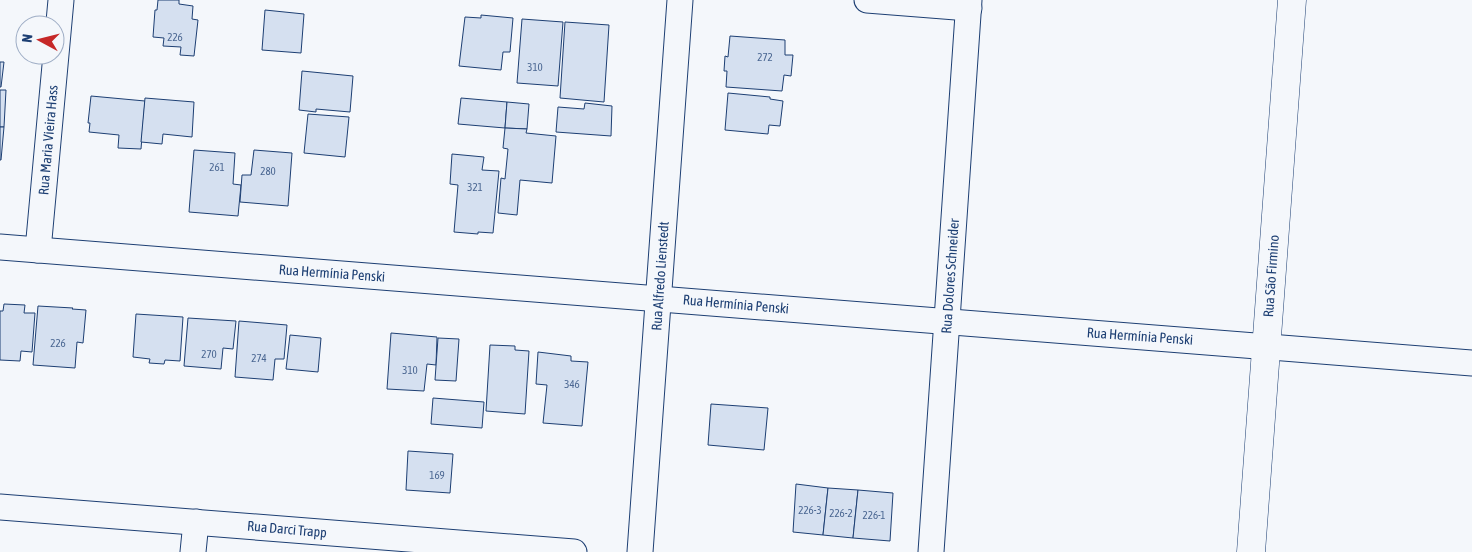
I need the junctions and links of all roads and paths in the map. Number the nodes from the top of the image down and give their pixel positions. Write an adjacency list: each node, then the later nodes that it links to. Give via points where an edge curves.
1 (61, 0): 7 (street, Rua Maria Vieira Hass)
2 (680, 0): 8 (street, Rua Alfredo Lienstedt)
3 (867, 0): 5 (street)
4 (1292, 0): 10 (main road, Rua São Firmino)
5 (969, 4): 9 (street, Rua Dolores Schneider)
6 (0, 247): 7 (street, Rua Hermínia Penski)
7 (38, 250): 8 (street, Rua Hermínia Penski)
8 (658, 298): 9 (street, Rua Hermínia Penski); 16 (street, Rua Alfredo Lienstedt)
9 (947, 321): 10 (street, Rua Hermínia Penski); 17 (street, Rua Dolores Schneider)
10 (1266, 346): 11 (street, Rua Hermínia Penski); 18 (main road, Rua São Firmino)
11 (1472, 363)
12 (0, 507): 13 (street, Rua Darci Trapp)
13 (196, 522): 14 (street); 15 (street, Rua Darci Trapp)
14 (193, 552)
15 (574, 552)
16 (640, 552)
17 (931, 552)
18 (1251, 552)

